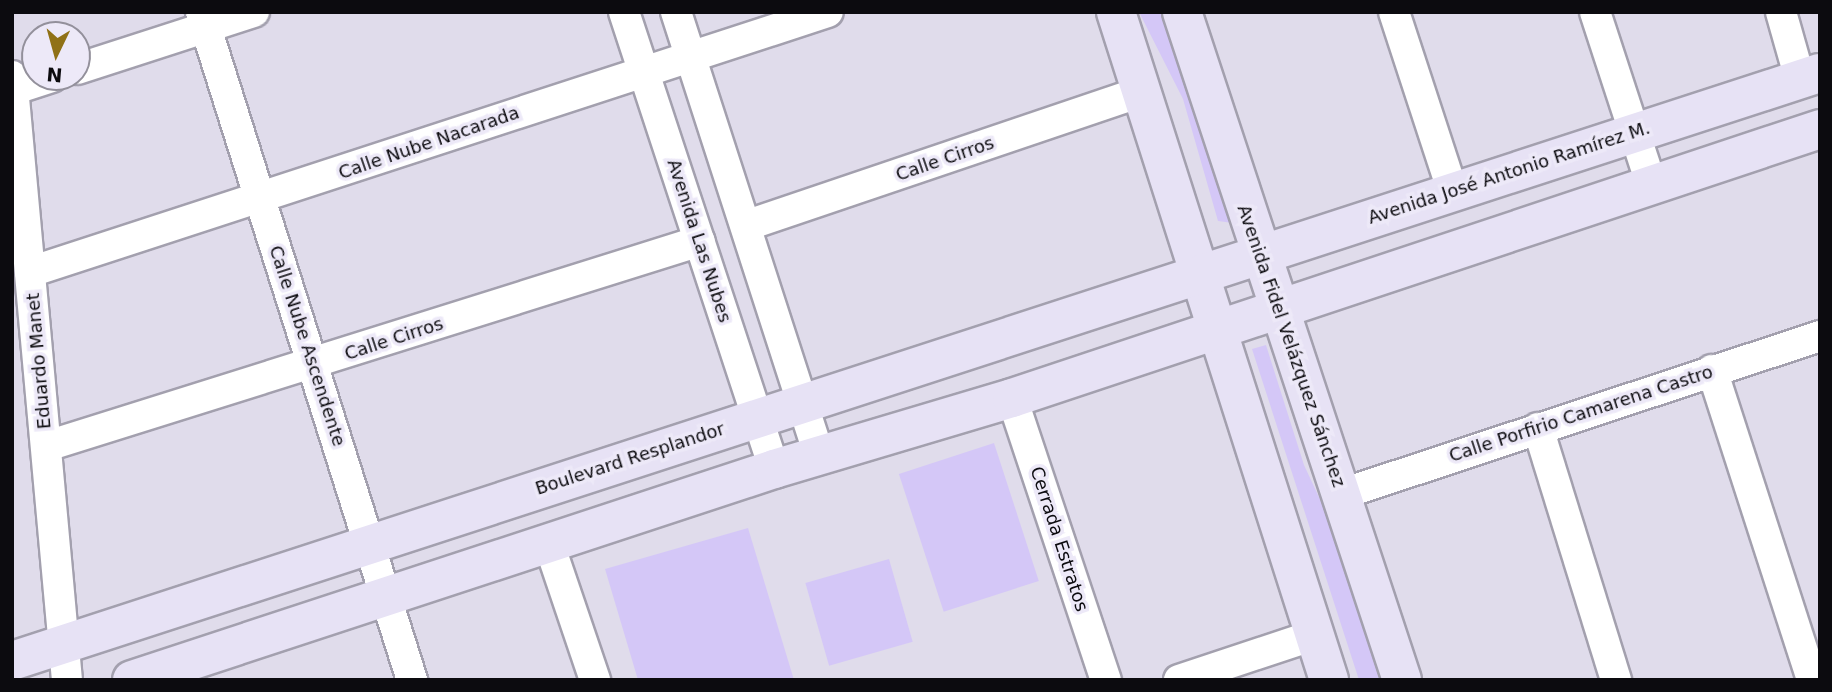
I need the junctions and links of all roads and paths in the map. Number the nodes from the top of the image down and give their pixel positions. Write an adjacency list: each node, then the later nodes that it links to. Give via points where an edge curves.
1 (254, 12): 10 (street)
2 (624, 12): 13 (street, Avenida Las Nubes)
3 (676, 12): 11 (street)
4 (828, 12): 11 (street, Calle Nube Nacarada)
5 (1116, 12): 16 (main road)
6 (1182, 12): 24 (main road, Avenida Fidel Velázquez Sánchez)
7 (1394, 12): 20 (street)
8 (1595, 12): 18 (street)
9 (1781, 12): 14 (street)
10 (204, 20): 12 (street); 21 (street, Calle Nube Ascendente)
11 (689, 56): 13 (street, Calle Nube Nacarada); 22 (street)
12 (91, 64)
13 (643, 70): 21 (street, Calle Nube Nacarada); 23 (street, Avenida Las Nubes)
14 (1810, 76): 18 (main road, Avenida José Antonio Ramírez M.)
15 (13, 85): 25 (street, Eduardo Manet)
16 (1142, 92): 22 (street, Calle Cirros); 26 (main road)
17 (1820, 129): 19 (main road)
18 (1634, 132): 19 (street); 20 (main road, Avenida José Antonio Ramírez M.)
19 (1651, 183): 27 (main road)
20 (1453, 192): 24 (main road, Avenida José Antonio Ramírez M.)
21 (261, 201): 25 (street, Calle Nube Nacarada); 30 (street, Calle Nube Ascendente)
22 (748, 225): 33 (street)
23 (700, 241): 30 (street, Calle Cirros); 34 (street, Avenida Las Nubes)
24 (1258, 255): 26 (main road, Avenida José Antonio Ramírez M.); 27 (main road, Avenida Fidel Velázquez Sánchez)
25 (30, 272): 36 (street, Eduardo Manet)
26 (1199, 277): 28 (main road); 33 (main road, Boulevard Resplandor)
27 (1277, 309): 28 (main road); 39 (main road, Avenida Fidel Velázquez Sánchez)
28 (1217, 329): 32 (main road); 43 (main road)
29 (1820, 336): 31 (street, Calle Porfirio Camarena Castro)
30 (314, 365): 36 (street, Calle Cirros); 40 (street, Calle Nube Ascendente)
31 (1712, 370): 35 (street, Calle Porfirio Camarena Castro); 54 (street)
32 (1012, 398): 37 (main road); 49 (street, Cerrada Estratos)
33 (801, 405): 34 (main road, Boulevard Resplandor); 37 (street)
34 (755, 418): 38 (street, Avenida Las Nubes); 40 (main road, Boulevard Resplandor)
35 (1538, 428): 39 (street, Calle Porfirio Camarena Castro); 53 (street)
36 (47, 446): 45 (street, Eduardo Manet)
37 (820, 457): 38 (main road)
38 (774, 469): 41 (main road)
39 (1342, 494): 52 (main road, Avenida Fidel Velázquez Sánchez)
40 (369, 543): 42 (street, Calle Nube Ascendente); 45 (main road, Boulevard Resplandor)
41 (549, 544): 42 (main road); 48 (street)
42 (387, 599): 46 (main road); 47 (street, Calle Nube Ascendente)
43 (1314, 635): 50 (street); 51 (main road)
44 (12, 661): 45 (main road, Boulevard Resplandor)
45 (65, 662)
46 (132, 680)
47 (412, 680)
48 (596, 680)
49 (1106, 680)
50 (1179, 680)
51 (1329, 680)
52 (1402, 680)
53 (1616, 680)
54 (1812, 680)

